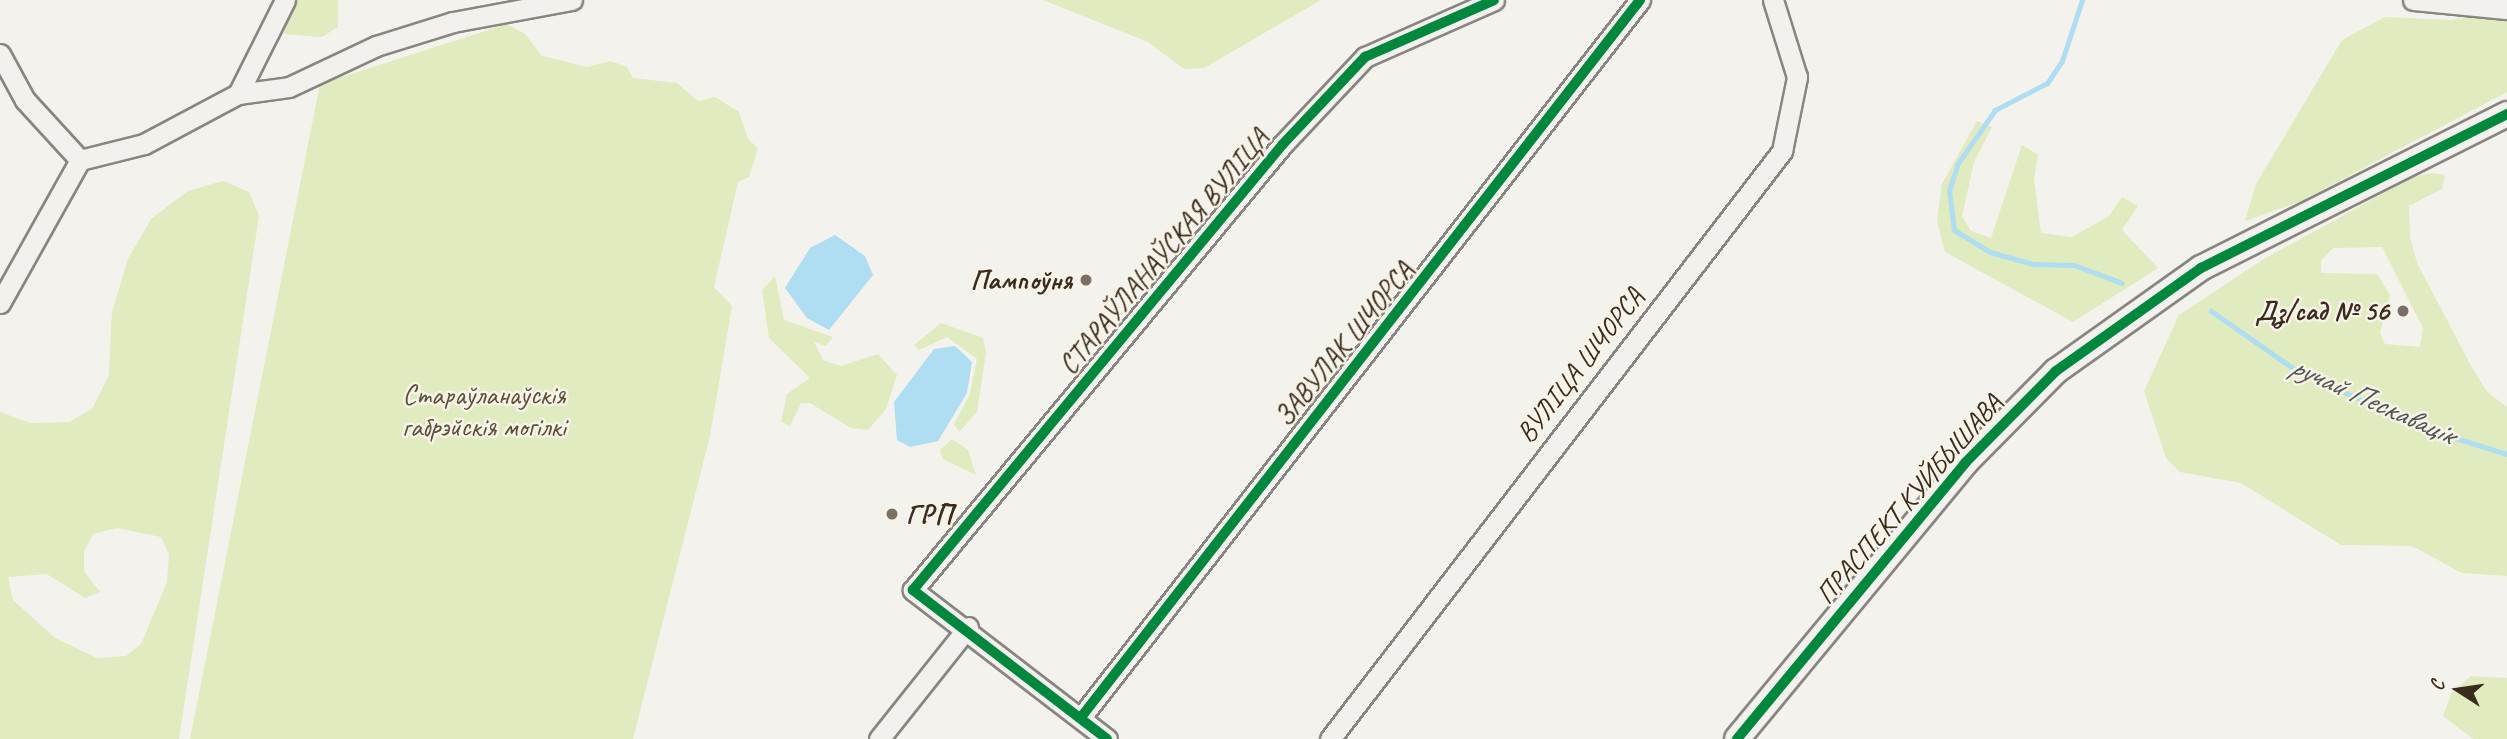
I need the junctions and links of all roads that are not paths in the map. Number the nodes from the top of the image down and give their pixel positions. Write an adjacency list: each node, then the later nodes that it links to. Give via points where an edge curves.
1 (285, 0): 9 (street)
2 (572, 0): 9 (street, via 453,22 376,46 289,87)
3 (1494, 0): 13 (street, СТАРАЎЛАНАЎСКАЯ ВУЛІЦА, via 1365,57 1283,144 913,590)
4 (1640, 0): 14 (street, ЗАВУЛАК ШЧОРСА)
5 (1773, 0): 17 (street, ВУЛІЦА ШЧОРСА, via 1797,77 1782,150)
6 (2413, 0): 7 (street)
7 (2507, 9)
8 (0, 54): 11 (street, via 25,100)
9 (237, 94): 11 (street, via 144,144)
10 (2507, 114): 18 (street, ПРАСПЕКТ КУЙБЫШАВА, via 2201,268 2056,371 1965,463)
11 (80, 160): 12 (street)
12 (0, 303)
13 (968, 628): 14 (street); 15 (street)
14 (1082, 716): 16 (street)
15 (880, 739)
16 (1107, 739)
17 (1330, 739)
18 (1737, 739)

